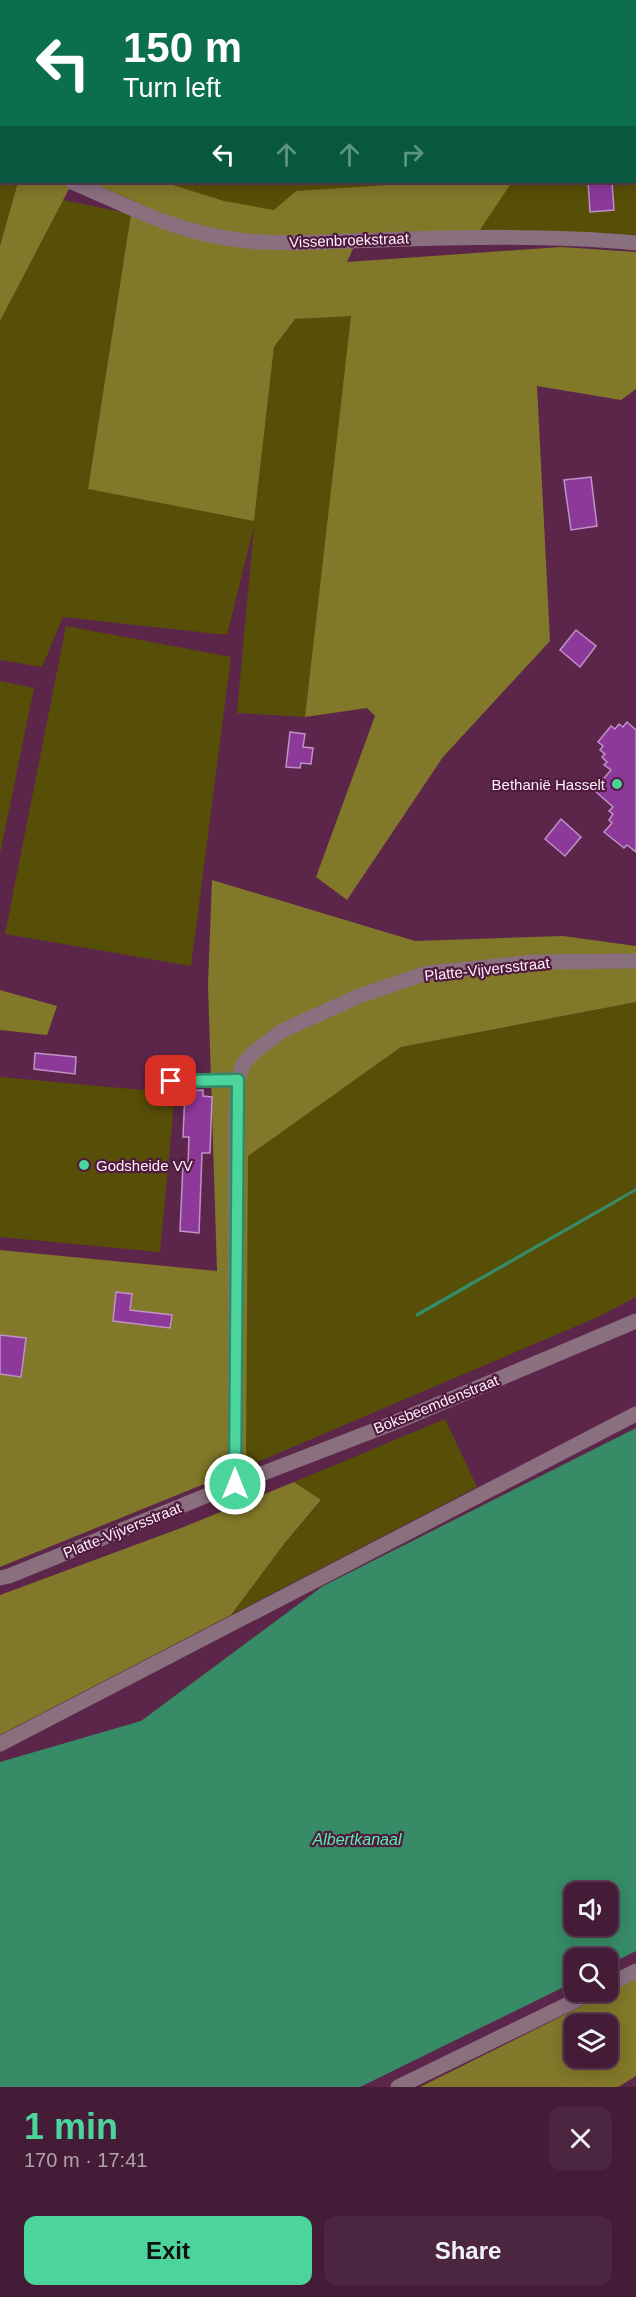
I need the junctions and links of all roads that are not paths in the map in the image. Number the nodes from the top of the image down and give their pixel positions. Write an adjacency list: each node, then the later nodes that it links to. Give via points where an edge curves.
1 (74, 183): 2 (street, Vissenbroekstraat, via 173,227 227,238 277,242 583,239)
2 (636, 243)
3 (636, 961): 4 (street, Platte-Vijversstraat, via 535,962 428,973 359,996 282,1031 243,1064)
4 (238, 1080): 5 (street); 8 (street, Platte-Vijversstraat)
5 (171, 1081)
6 (636, 1321): 8 (street, Boksbeemdenstraat, via 396,1422)
7 (636, 1414): 10 (street)
8 (235, 1484): 9 (street, Platte-Vijversstraat)
9 (0, 1578)
10 (0, 1744)
11 (636, 1971): 12 (street)
12 (618, 1980)
13 (572, 2002): 14 (street)
14 (398, 2087)

